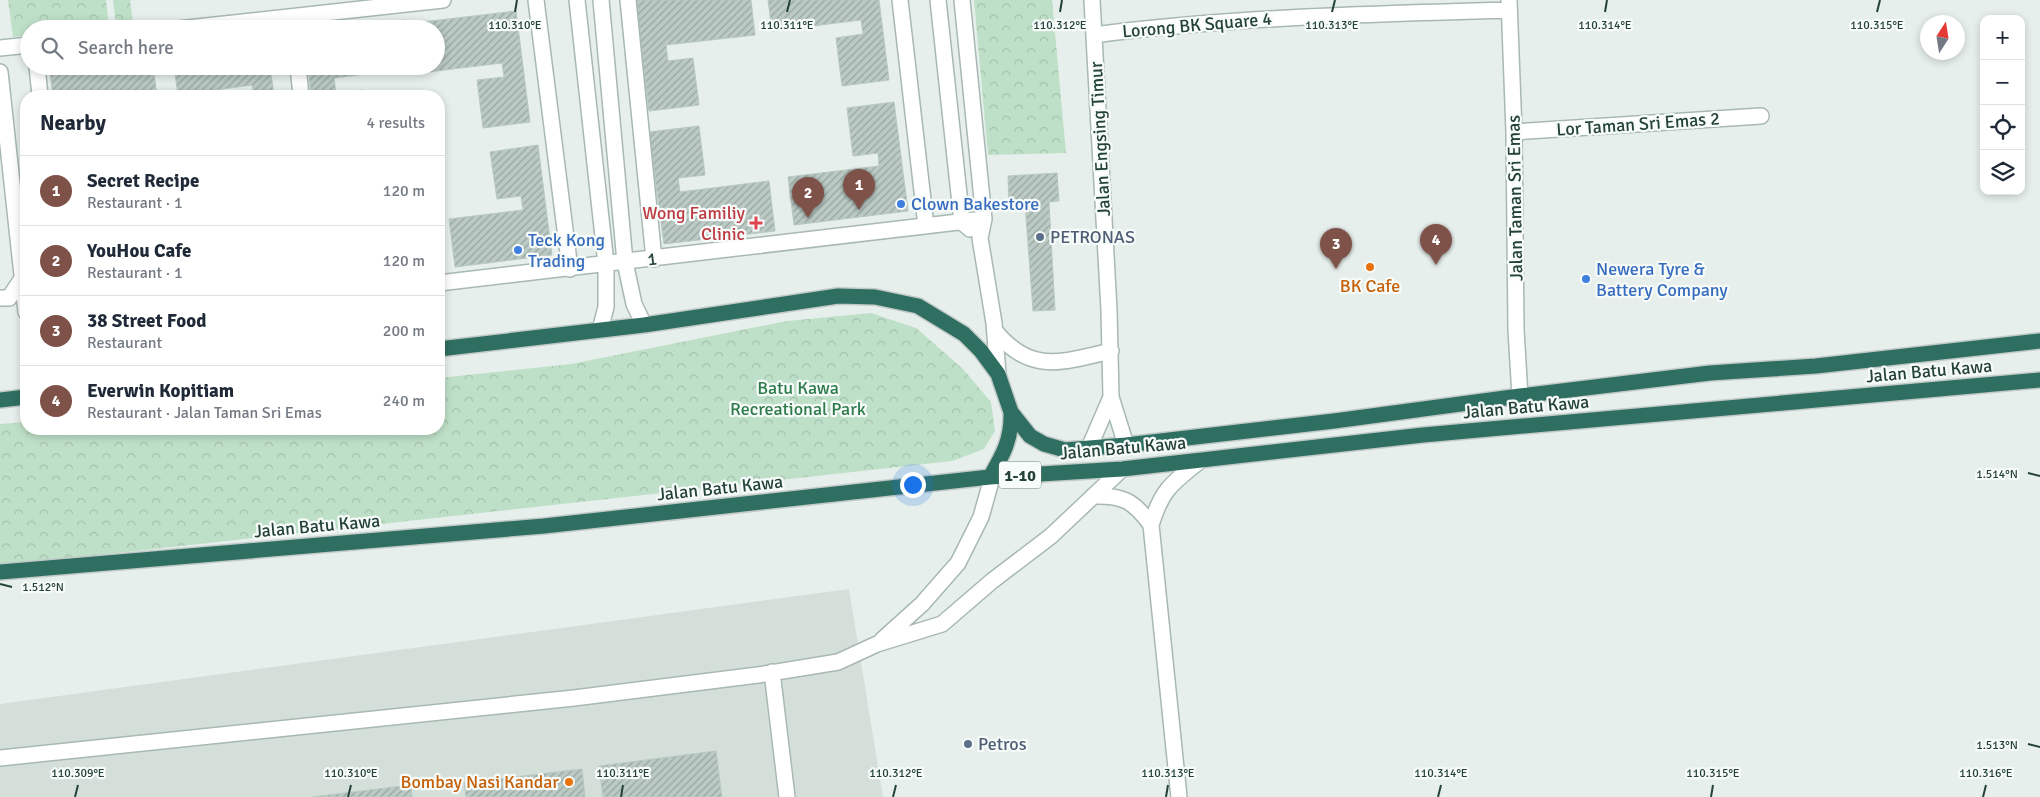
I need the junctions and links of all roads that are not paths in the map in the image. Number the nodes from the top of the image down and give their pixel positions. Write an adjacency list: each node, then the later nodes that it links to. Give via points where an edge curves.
1 (443, 0): 11 (street)
2 (536, 0): 30 (street)
3 (577, 0): 29 (street)
4 (601, 0): 28 (street)
5 (628, 0): 27 (street)
6 (900, 0): 24 (street)
7 (938, 0): 23 (street)
8 (962, 0): 22 (street)
9 (1092, 0): 12 (street, Jalan Engsing Timur)
10 (1509, 5): 12 (street, Lorong BK Square 4, via 1147,28); 21 (street, Jalan Taman Sri Emas)
11 (306, 20)
12 (1094, 35): 39 (street, Jalan Engsing Timur)
13 (20, 46): 14 (street)
14 (0, 48)
15 (0, 72): 26 (street)
16 (38, 75): 18 (street)
17 (299, 75): 19 (street)
18 (39, 90)
19 (300, 90)
20 (1762, 116): 21 (street, Lor Taman Sri Emas 2)
21 (1514, 132): 42 (street, Jalan Taman Sri Emas)
22 (984, 219): 23 (street, 1); 25 (street)
23 (962, 222): 24 (street, 1); 25 (street)
24 (926, 226): 27 (street, 1)
25 (980, 238): 36 (street)
26 (20, 258)
27 (654, 259): 28 (street, 1)
28 (625, 262): 29 (street, 1); 34 (street, via 634,304)
29 (606, 264): 30 (street, 1); 35 (street, via 606,307)
30 (570, 269): 32 (street, 1)
31 (20, 280): 33 (street, via 9,298)
32 (445, 282)
33 (0, 298)
34 (644, 325): 35 (highway, Jalan Batu Kawa / 1-10); 40 (highway, Jalan Batu Kawa / 1-10, via 838,296 875,297 918,306 946,322 964,334)
35 (600, 330): 38 (highway, Jalan Batu Kawa / 1-10)
36 (995, 331): 39 (street, via 1018,353 1035,360 1054,362); 40 (street)
37 (2040, 341): 42 (highway, Jalan Batu Kawa / 1-10)
38 (445, 348)
39 (1110, 350): 43 (street, Jalan Engsing Timur)
40 (998, 374): 46 (highway, Jalan Batu Kawa / 1-10)
41 (2040, 380): 49 (highway, Jalan Batu Kawa / 1-10, via 1422,435)
42 (1520, 396): 47 (highway, Jalan Batu Kawa / 1-10)
43 (1111, 397): 47 (street, Jalan Engsing Timur); 48 (street, Jalan Engsing Timur)
44 (20, 398): 45 (highway)
45 (0, 400)
46 (1011, 412): 48 (highway, Jalan Batu Kawa / 1-10, via 1030,436 1044,444 1065,450); 51 (highway, via 1012,429 1006,448)
47 (1126, 445): 48 (highway, Jalan Batu Kawa / 1-10)
48 (1089, 448)
49 (1201, 460): 50 (highway, Jalan Batu Kawa / 1-10); 53 (street, via 1173,482 1158,503)
50 (1122, 469): 51 (highway, Jalan Batu Kawa / 1-10); 52 (street)
51 (990, 477): 54 (highway, Jalan Batu Kawa / 1-10, via 544,526); 55 (street, via 982,517 958,563 922,604)
52 (1093, 496): 53 (street, via 1120,498 1139,508); 55 (street, via 1051,536 942,624)
53 (1150, 525): 59 (street)
54 (0, 572)
55 (877, 644): 56 (street, via 838,662)
56 (772, 672): 57 (street, via 574,698); 58 (street)
57 (0, 758)
58 (787, 797)
59 (1179, 797)

